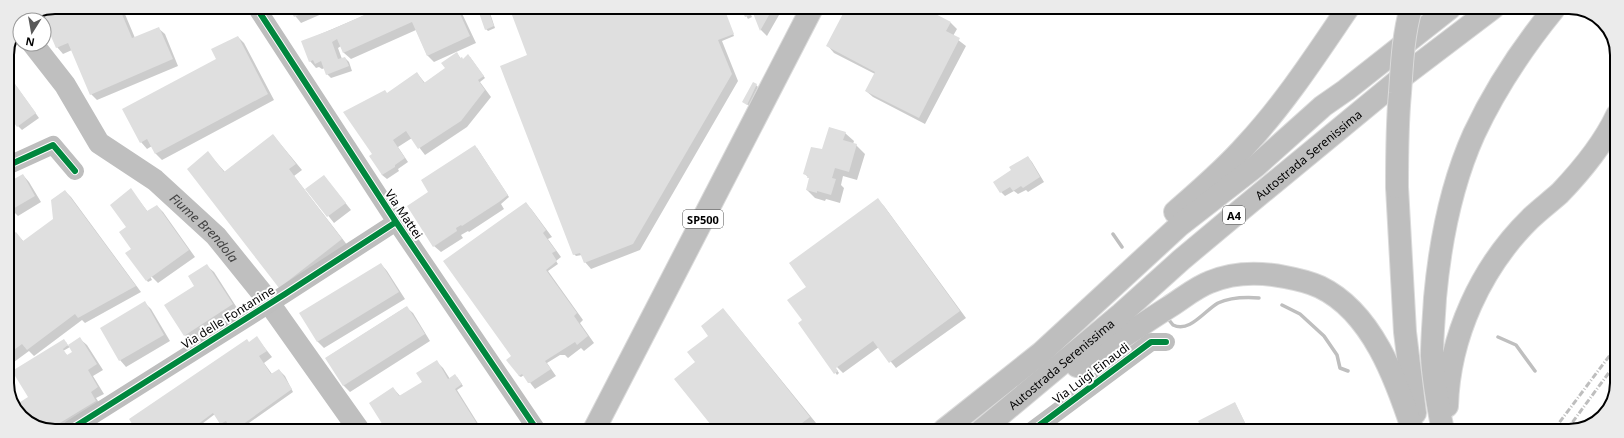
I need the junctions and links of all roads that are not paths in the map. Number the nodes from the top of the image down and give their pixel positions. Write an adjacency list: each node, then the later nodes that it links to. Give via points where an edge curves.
1 (261, 14): 11 (street, Via Mattei)
2 (809, 14): 17 (main road, SP500)
3 (1344, 14): 13 (main road, via 1307,70 1247,145 1063,314)
4 (1410, 14): 22 (main road, bridge, via 1401,64 1397,187 1405,332)
5 (1442, 14): 13 (main road, Autostrada Serenissima / A4, via 1323,106 1256,166 1180,225)
6 (1485, 14): 14 (main road, Autostrada Serenissima / A4, via 1406,74 1242,209)
7 (1550, 14): 23 (main road, via 1511,67 1483,116 1454,192 1444,230 1436,278 1432,356)
8 (1610, 126): 24 (main road, via 1594,152 1560,193 1519,231 1496,260 1478,289 1465,318 1452,363)
9 (14, 163): 10 (street, via 54,145)
10 (75, 171)
11 (396, 222): 15 (street, Via delle Fontanine); 16 (street, Via Mattei)
12 (1166, 342): 20 (street, Via Luigi Einaudi, via 1151,342)
13 (1013, 375): 18 (main road, Autostrada Serenissima / A4)
14 (1016, 402): 19 (main road, Autostrada Serenissima / A4); 21 (main road, via 1209,282 1240,274 1268,273 1320,287 1352,311 1366,328 1389,368)
15 (79, 424)
16 (533, 424)
17 (597, 424)
18 (952, 424)
19 (989, 424)
20 (1041, 424)
21 (1409, 424)
22 (1416, 424)
23 (1442, 424)
24 (1446, 424)

